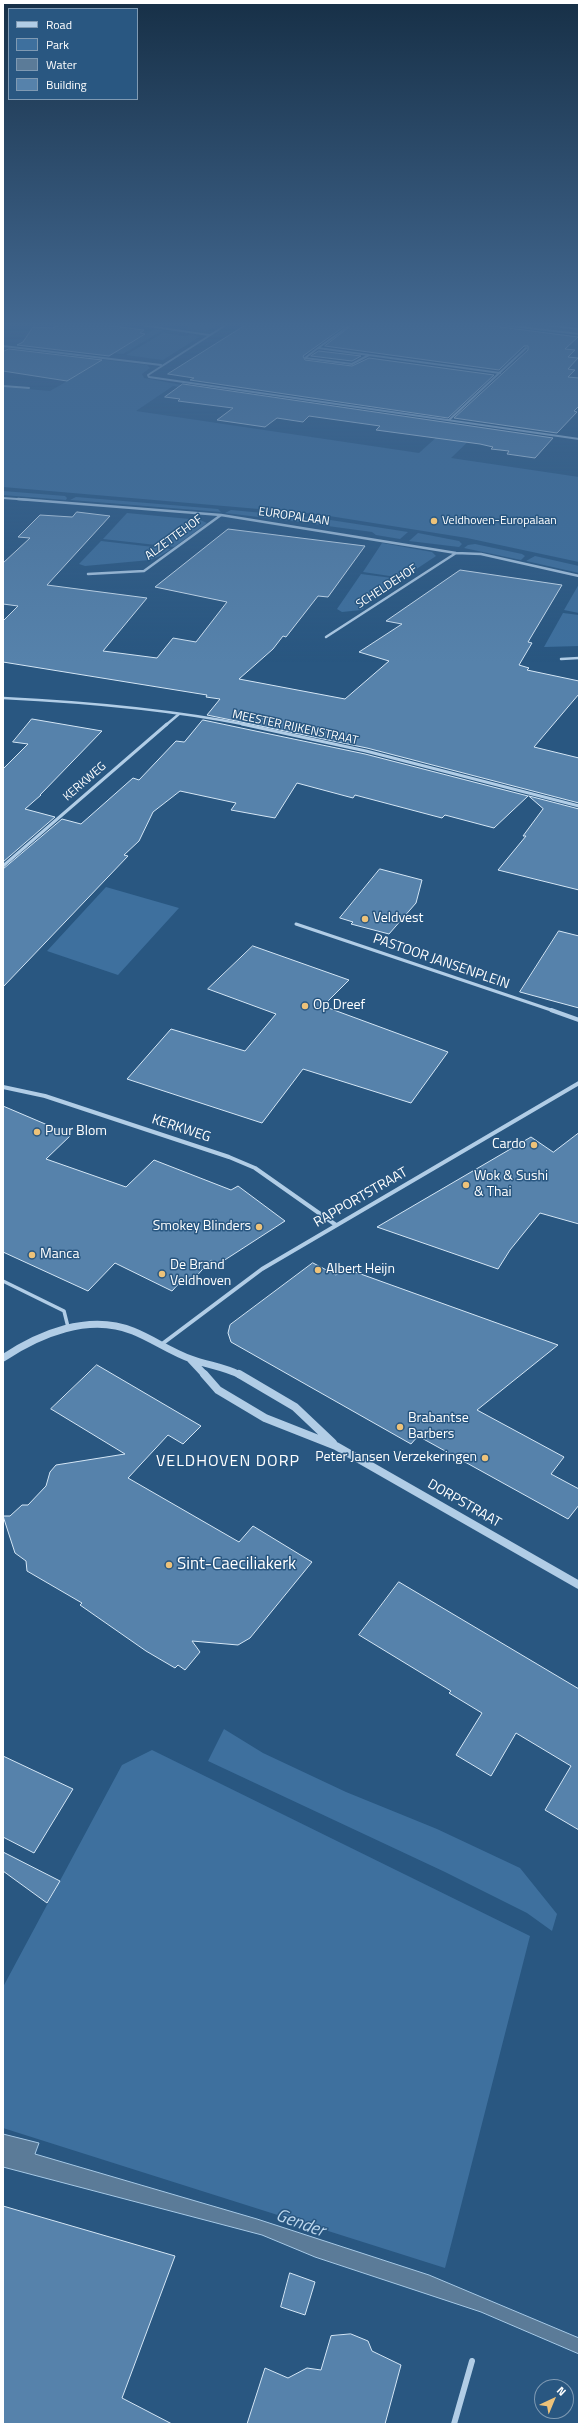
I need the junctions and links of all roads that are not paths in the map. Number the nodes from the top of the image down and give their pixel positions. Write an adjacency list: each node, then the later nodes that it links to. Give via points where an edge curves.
1 (565, 436): 2 (street)
2 (577, 438)
3 (3, 498): 4 (street, EUROPALAAN)
4 (221, 515): 5 (street, EUROPALAAN); 6 (street, ALZETTEHOF, via 144,571)
5 (456, 552): 7 (street, EUROPALAAN, via 481,554); 8 (street, SCHELDEHOF)
6 (88, 574)
7 (579, 576)
8 (326, 636)
9 (579, 658): 10 (street)
10 (561, 659)
11 (3, 698): 12 (street, MEESTER RIJKENSTRAAT, via 89,703)
12 (179, 714): 13 (street, MEESTER RIJKENSTRAAT, via 302,736); 14 (street, KERKWEG)
13 (579, 806)
14 (3, 866)
15 (296, 924): 16 (street, PASTOOR JANSENPLEIN)
16 (579, 1020)
17 (579, 1083): 19 (street, RAPPORTSTRAAT)
18 (3, 1087): 19 (street, KERKWEG, via 45,1096 229,1157 254,1168)
19 (336, 1225): 22 (street, RAPPORTSTRAAT, via 262,1269)
20 (3, 1281): 21 (street, via 64,1311)
21 (68, 1327): 22 (street, DORPSTRAAT, via 103,1325 131,1330); 23 (street, DORPSTRAAT, via 27,1342)
22 (162, 1344): 24 (street, DORPSTRAAT)
23 (3, 1358)
24 (190, 1359): 25 (street, DORPSTRAAT, via 236,1373 289,1404); 25 (street, DORPSTRAAT, via 218,1390 265,1418)
25 (336, 1446): 26 (street, DORPSTRAAT)
26 (579, 1585)
27 (472, 2360): 28 (street)
28 (454, 2424)

